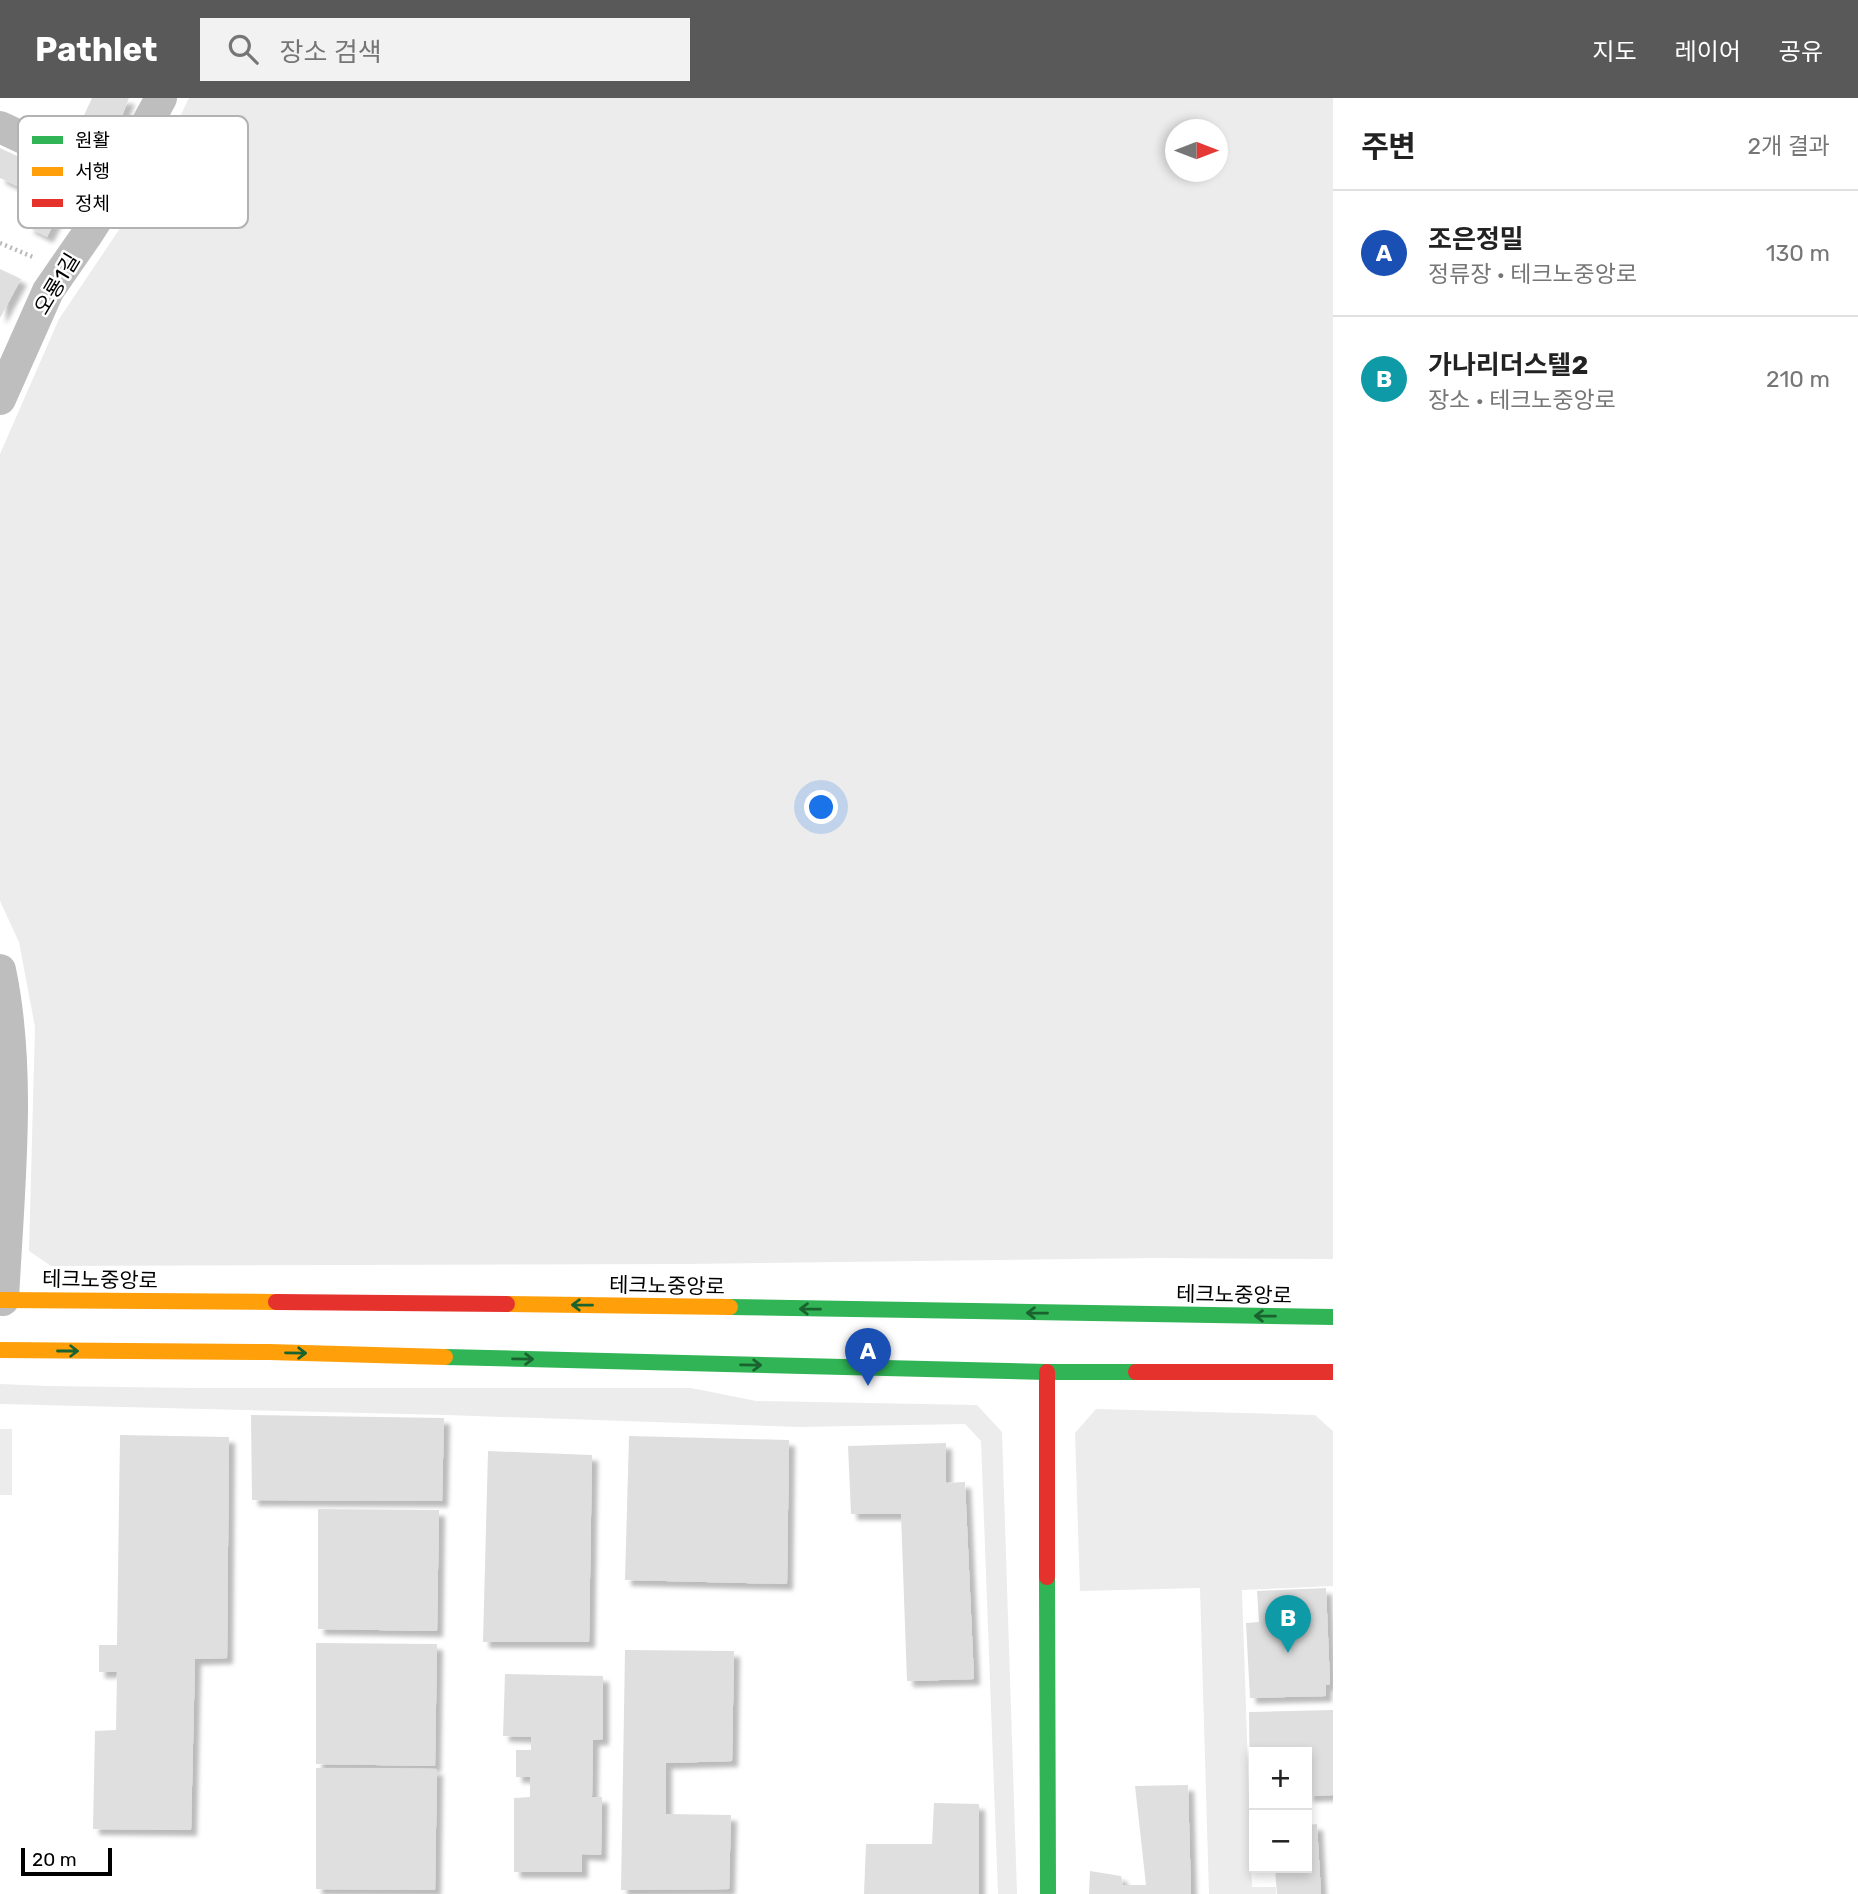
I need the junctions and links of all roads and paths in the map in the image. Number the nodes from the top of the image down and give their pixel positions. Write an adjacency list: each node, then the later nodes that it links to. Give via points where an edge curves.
1 (161, 98): 2 (street, 오룡1길)
2 (151, 116)
3 (0, 127): 4 (street)
4 (18, 135)
5 (91, 228): 6 (street, 오룡1길, via 48,291)
6 (0, 399)
7 (0, 970): 8 (street, via 11,1040)
8 (5, 1127): 9 (street)
9 (2, 1300): 10 (main road, 테크노중앙로, one-way to 9)
10 (1333, 1317)
11 (0, 1350): 12 (main road, one-way to 12, via 269,1352)
12 (1047, 1372): 13 (main road); 14 (main road)
13 (1333, 1372)
14 (1048, 1894)

